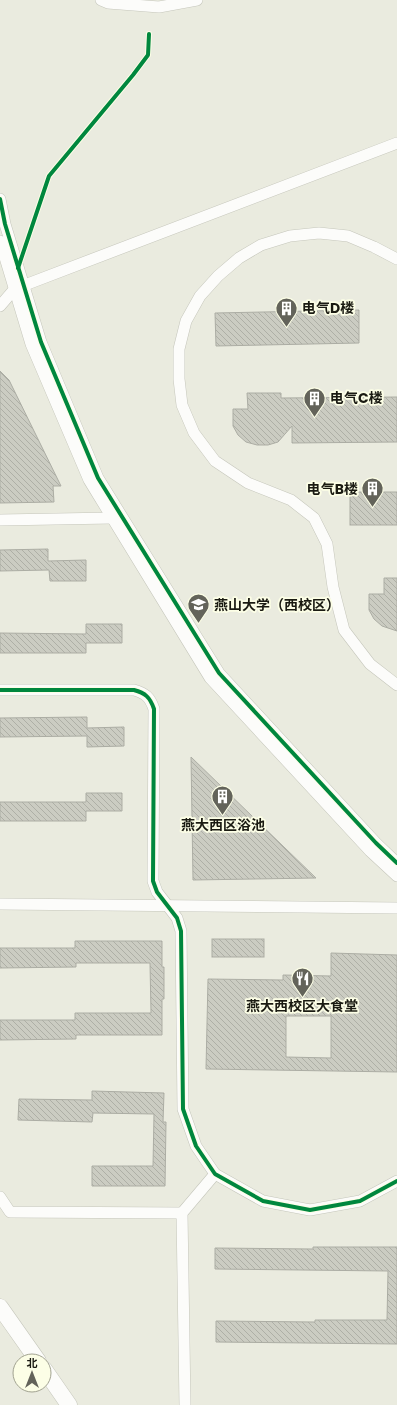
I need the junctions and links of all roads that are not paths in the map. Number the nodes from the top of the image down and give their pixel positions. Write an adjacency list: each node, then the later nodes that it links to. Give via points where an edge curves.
1 (101, 0): 3 (street, via 108,3)
2 (197, 0): 3 (street, via 159,7)
3 (148, 3)
4 (397, 144): 8 (street)
5 (0, 200): 8 (street)
6 (0, 241): 8 (street)
7 (397, 259): 12 (street, via 348,236 319,233 290,236 262,245 239,258 200,296 186,322 179,349 179,379 182,405 194,433 215,461 248,483 291,500 314,518 327,544 333,587 344,630 370,664)
8 (20, 285): 9 (street); 10 (street, via 40,342)
9 (0, 306)
10 (116, 516): 11 (street); 14 (street, via 219,673); 15 (street, via 210,678 370,851)
11 (0, 520)
12 (397, 685)
13 (0, 690): 17 (street, via 134,690 148,696 154,708 153,881 157,892)
14 (397, 863)
15 (397, 876)
16 (0, 904): 17 (street)
17 (168, 905): 18 (street); 19 (street, via 177,918 181,931 183,1109 196,1146)
18 (397, 908)
19 (215, 1174): 20 (street, via 264,1201 310,1210 360,1201); 22 (street)
20 (397, 1182)
21 (0, 1197): 22 (street, via 10,1212)
22 (182, 1212): 27 (street)
23 (0, 1307): 24 (main road)
24 (32, 1353)
25 (52, 1381): 26 (main road)
26 (69, 1405)
27 (185, 1405)

